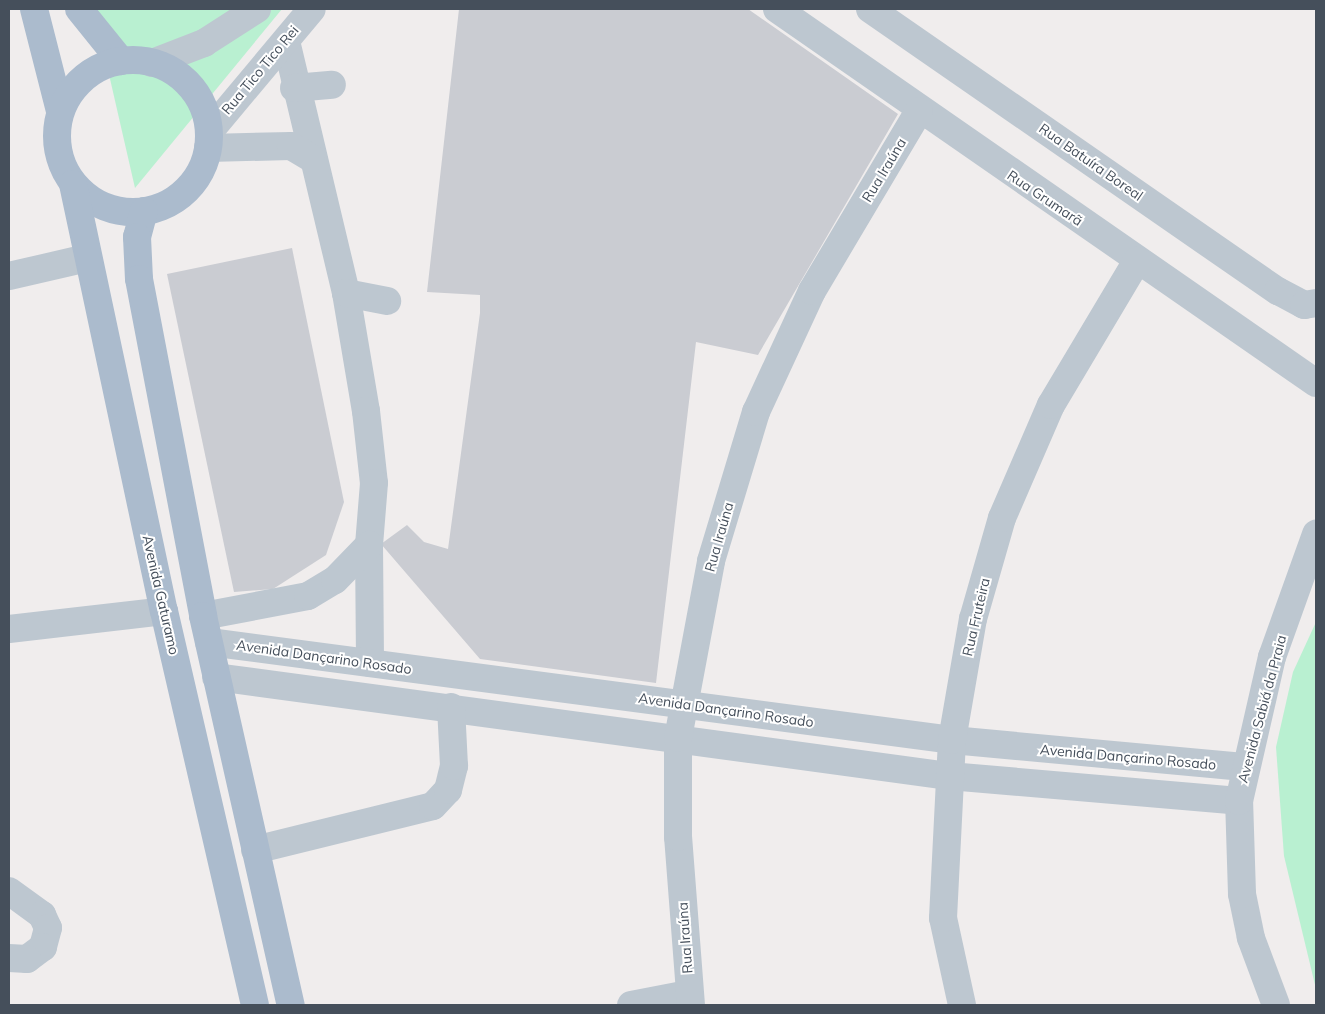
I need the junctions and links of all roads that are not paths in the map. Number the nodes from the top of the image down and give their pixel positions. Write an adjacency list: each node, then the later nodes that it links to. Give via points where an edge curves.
1 (34, 9): 12 (main road)
2 (79, 9): 8 (main road)
3 (257, 9): 9 (street, via 204,43)
4 (312, 9): 7 (street, Rua Tico Tico Rei)
5 (777, 9): 13 (street, Rua Grumarã)
6 (870, 9): 23 (street, Rua Batuíra Boreal, via 1278,291 1304,305)
7 (286, 41): 11 (street); 14 (street, Rua Tico Tico Rei)
8 (121, 61): 9 (main road); 12 (main road, via 105,65 79,82)
9 (152, 63): 14 (main road, via 192,88)
10 (332, 85): 11 (street)
11 (294, 88): 15 (street)
12 (60, 110): 16 (main road, via 59,155)
13 (919, 111): 19 (street, Rua Grumarã); 33 (street, Rua Iraúna, via 812,291 756,412 711,561)
14 (208, 140): 15 (street, via 291,146); 17 (main road, via 186,190)
15 (311, 158): 21 (street)
16 (73, 184): 17 (main road, via 113,209); 18 (main road, Avenida Gaturamo)
17 (144, 211): 29 (main road, via 138,237 138,279)
18 (87, 258): 20 (street); 27 (main road, Avenida Gaturamo)
19 (1138, 261): 24 (street, Rua Grumarã); 36 (street, Rua Fruteira, via 1051,405 1002,518 973,619)
20 (9, 276)
21 (346, 293): 22 (street); 26 (street, via 374,483)
22 (387, 301)
23 (1316, 304)
24 (1316, 383)
25 (1316, 534): 37 (street, Avenida Sabiá da Praia, via 1272,657)
26 (369, 545): 29 (street, via 335,580 308,596); 30 (street)
27 (164, 611): 28 (street); 44 (main road, Avenida Gaturamo)
28 (9, 628)
29 (206, 629): 30 (street, Avenida Dançarino Rosado); 31 (main road)
30 (370, 663): 32 (street, Avenida Dançarino Rosado)
31 (216, 677): 34 (street); 40 (main road)
32 (476, 677): 33 (street, Avenida Dançarino Rosado); 34 (street)
33 (682, 704): 35 (street, Rua Iraúna); 36 (street, Avenida Dançarino Rosado)
34 (462, 709): 35 (street); 40 (street, via 448,790 433,806)
35 (678, 738): 38 (street); 43 (street, Rua Iraúna, via 678,837)
36 (952, 740): 37 (street, Avenida Dançarino Rosado); 38 (street, Rua Fruteira)
37 (1244, 768): 39 (street, Avenida Sabiá da Praia)
38 (949, 776): 39 (street); 47 (street, Rua Fruteira, via 943,918)
39 (1239, 801): 48 (street, Avenida Sabiá da Praia, via 1242,894 1251,938)
40 (256, 850): 45 (main road)
41 (9, 891): 42 (street, via 42,914 48,928 44,947 27,959)
42 (9, 958)
43 (690, 1000): 46 (street)
44 (255, 1005)
45 (291, 1005)
46 (631, 1005)
47 (962, 1005)
48 (1276, 1005)

